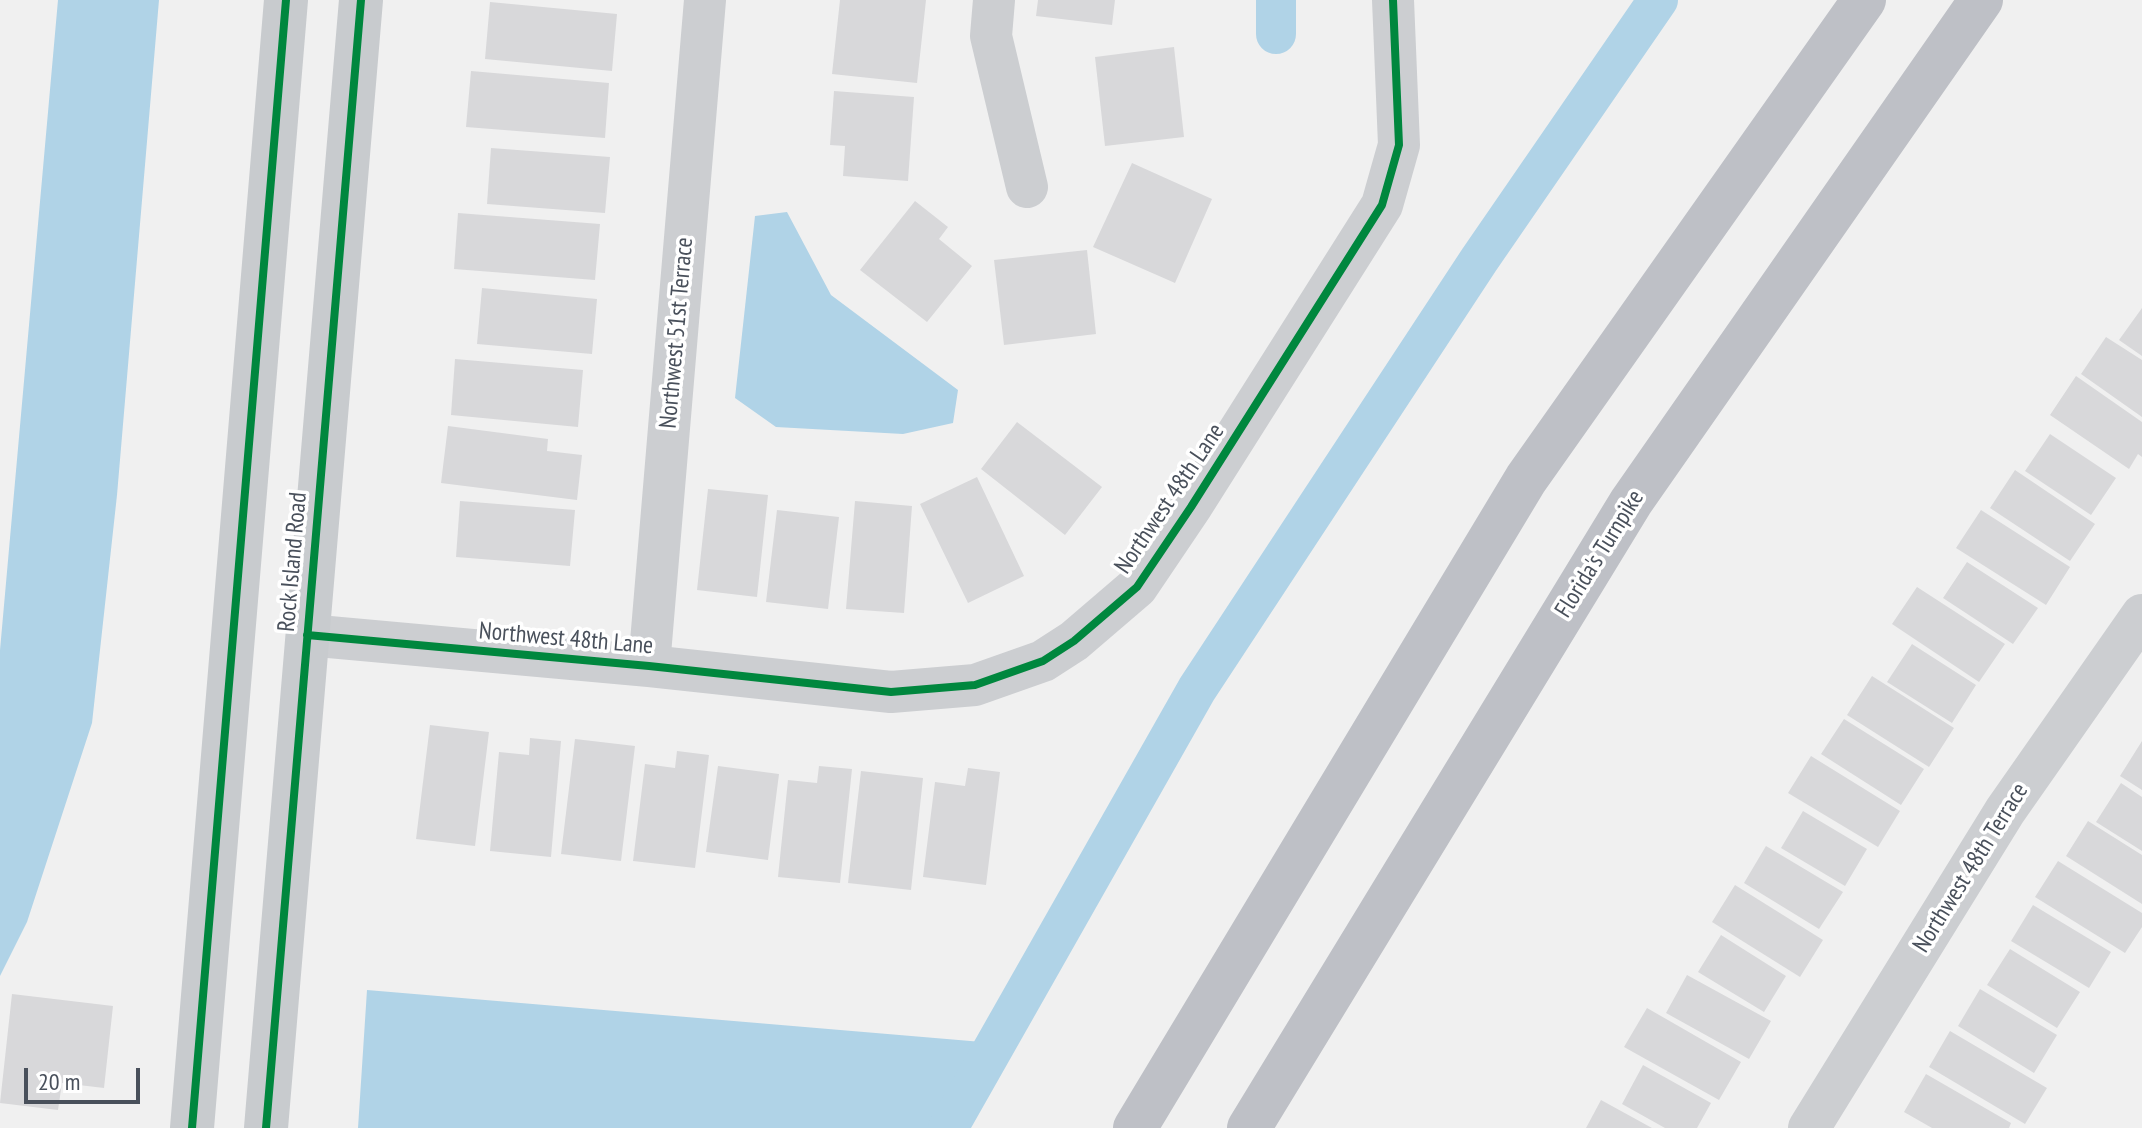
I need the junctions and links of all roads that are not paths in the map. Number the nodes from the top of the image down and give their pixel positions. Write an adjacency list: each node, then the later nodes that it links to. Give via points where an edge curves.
1 (286, 0): 12 (main road)
2 (361, 0): 10 (main road, Rock Island Road)
3 (705, 0): 11 (street, Northwest 51st Terrace)
4 (994, 0): 8 (street, via 991,36)
5 (1393, 0): 11 (street, Northwest 48th Lane, via 1399,145 1382,205 1191,507 1137,587 1106,616 1043,661 948,690 891,692)
6 (1864, 0): 14 (highway, via 1526,479)
7 (1981, 0): 15 (highway, Florida's Turnpike, via 1631,502)
8 (1027, 187)
9 (2142, 615): 16 (street, Northwest 48th Terrace, via 2005,811)
10 (307, 635): 11 (street, Northwest 48th Lane); 13 (main road, Rock Island Road)
11 (649, 666)
12 (192, 1128)
13 (266, 1128)
14 (1135, 1128)
15 (1249, 1128)
16 (1809, 1128)

